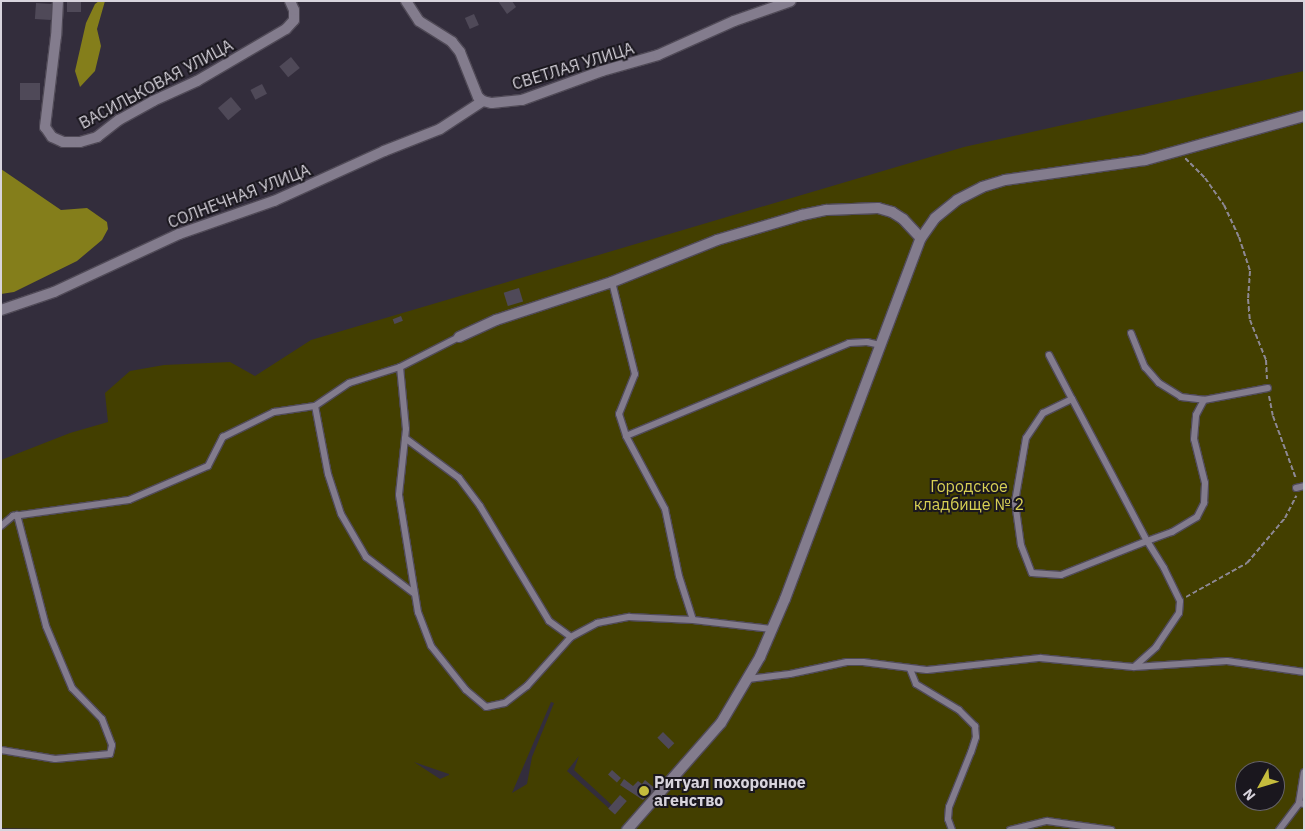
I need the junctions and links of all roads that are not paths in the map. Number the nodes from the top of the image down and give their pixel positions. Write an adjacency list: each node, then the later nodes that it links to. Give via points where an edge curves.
1 (58, 1): 2 (street, ВАСИЛЬКОВАЯ УЛИЦА, via 45,127 52,137 62,142 80,142 97,137 119,120 197,81 286,29 294,20)
2 (290, 1)
3 (406, 1): 5 (street, via 419,20 452,42 460,52 478,97)
4 (791, 1): 5 (street, СВЕТЛАЯ УЛИЦА, via 734,21 658,55 574,80 541,94 522,100)
5 (483, 101): 9 (street, СОЛНЕЧНАЯ УЛИЦА, via 440,129 274,201 178,234 54,292)
6 (1304, 116): 7 (street, via 1144,160 1005,180 982,187 957,200 935,218)
7 (921, 238): 8 (street, via 892,212 878,208 826,210 717,240); 12 (street)
8 (612, 282): 11 (street, via 496,320); 19 (lane, via 635,374 619,414)
9 (1, 310)
10 (1131, 333): 17 (lane, via 1145,367 1159,383 1181,397)
11 (459, 337): 14 (lane)
12 (880, 345): 19 (lane, via 849,343); 28 (street)
13 (1049, 355): 16 (lane)
14 (400, 367): 18 (lane, via 349,383); 20 (lane)
15 (1268, 388): 17 (lane)
16 (1072, 399): 25 (lane); 25 (lane, via 1043,413 1026,438 1015,502 1022,545 1032,573 1061,575)
17 (1204, 400): 25 (lane, via 1196,415 1194,439 1205,483 1204,503 1197,517 1172,532)
18 (315, 406): 23 (lane, via 274,412 223,437 208,466 128,500); 26 (lane, via 328,474 341,514 366,557)
19 (626, 436): 27 (lane, via 665,509 679,576)
20 (405, 438): 26 (lane, via 399,494); 29 (lane, via 459,478 480,506 549,621)
21 (1304, 486): 22 (lane)
22 (1296, 488)
23 (17, 515): 24 (lane); 34 (lane, via 46,626 72,688 102,719 112,745 110,754 55,758)
24 (1, 526)
25 (1147, 541): 30 (lane, via 1180,601 1179,613 1156,647)
26 (415, 594): 29 (lane, via 430,646 466,690 486,708 505,703 527,686)
27 (693, 620): 28 (lane); 29 (lane, via 629,617 597,623)
28 (771, 629): 33 (street)
29 (571, 637)
30 (1134, 667): 31 (lane, via 1040,658 957,668); 32 (lane, via 1227,661)
31 (910, 669): 33 (lane, via 847,662); 38 (lane, via 916,684 959,710 975,726 976,737 948,807)
32 (1304, 672)
33 (748, 679): 37 (street, via 721,723)
34 (1, 750)
35 (1304, 772): 36 (lane)
36 (1301, 803): 41 (lane)
37 (627, 830)
38 (952, 830)
39 (1010, 830): 40 (lane, via 1047,820)
40 (1111, 830)
41 (1280, 830)

